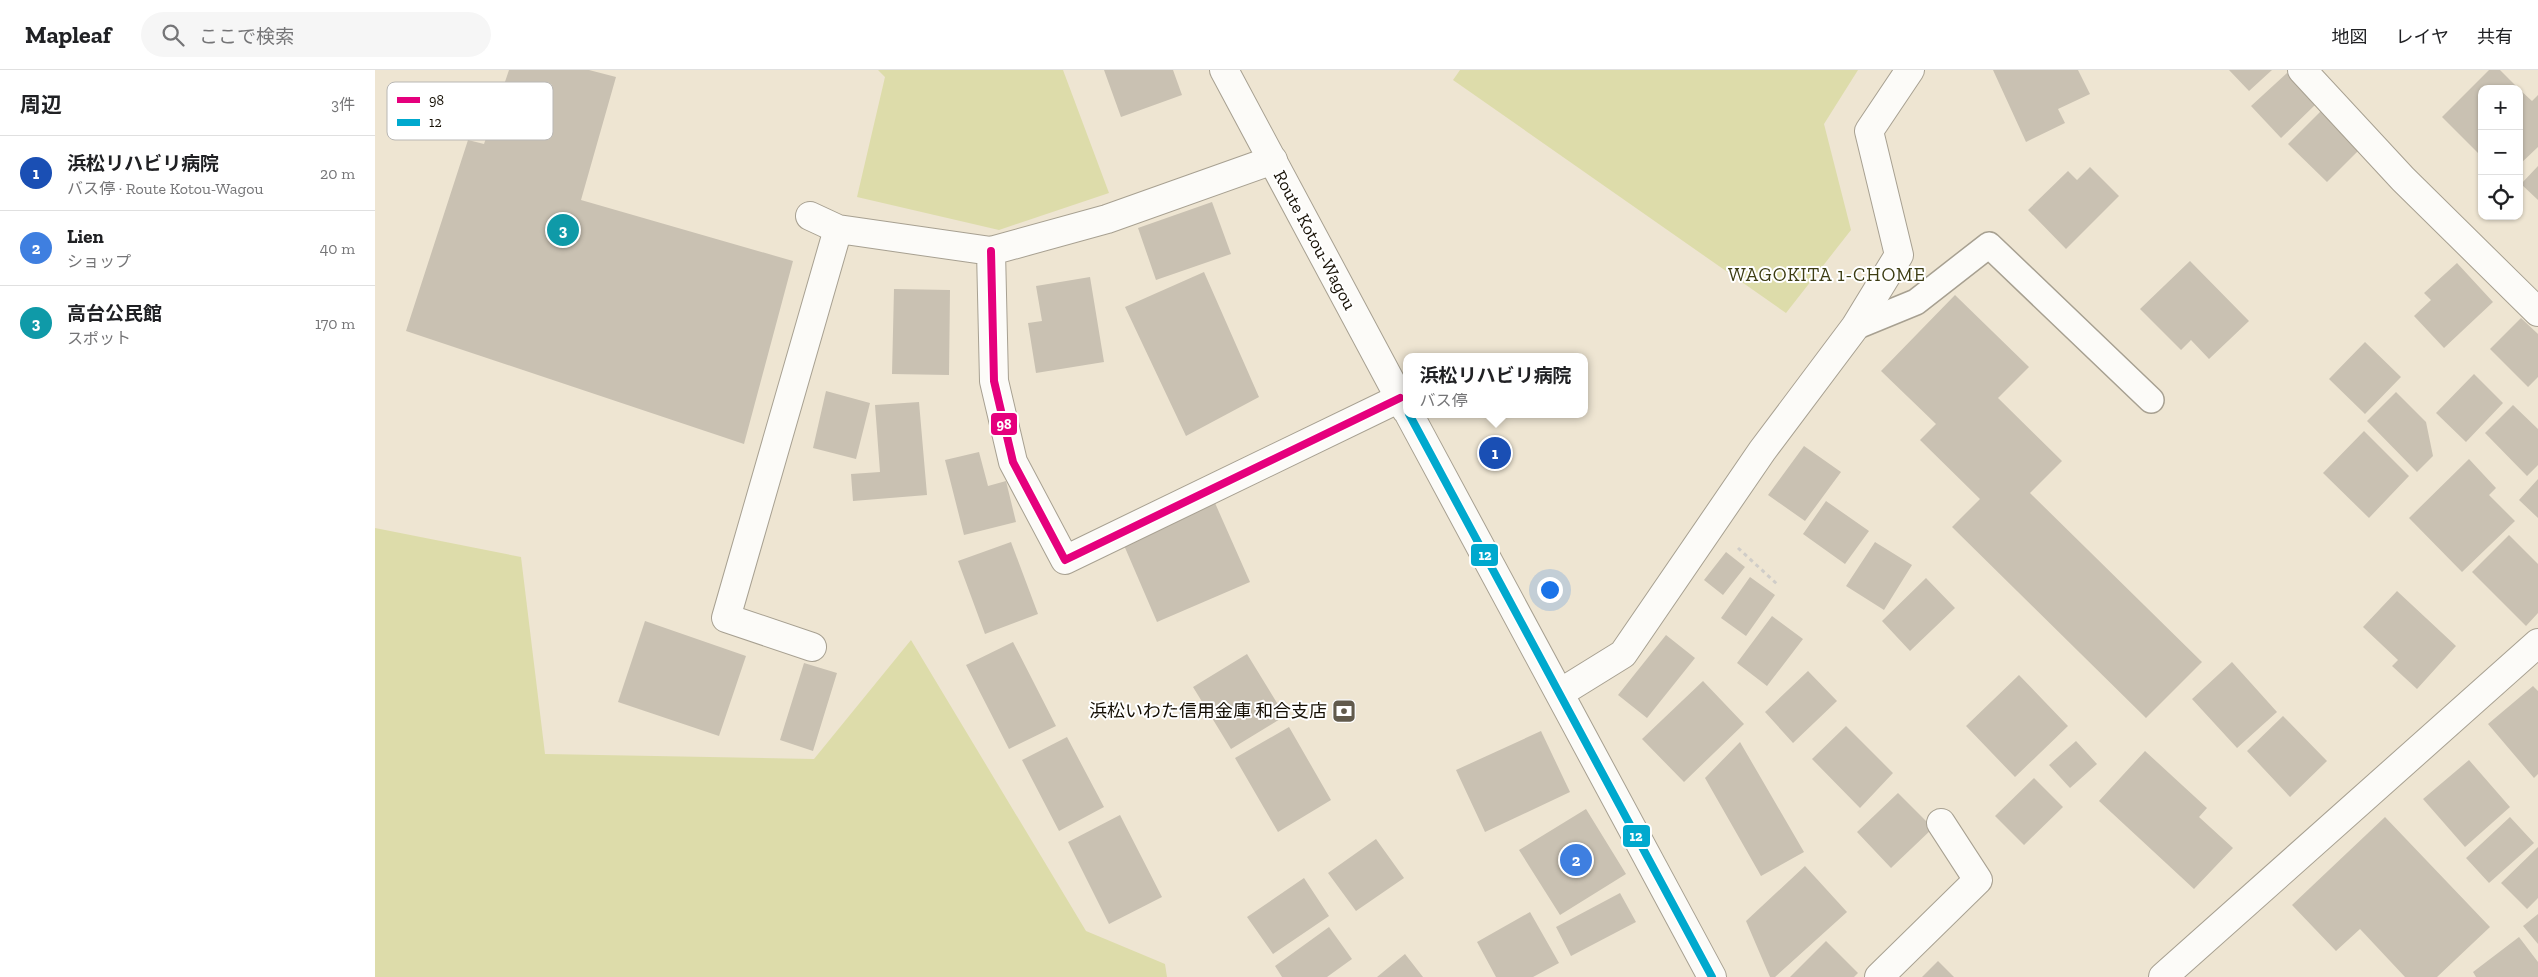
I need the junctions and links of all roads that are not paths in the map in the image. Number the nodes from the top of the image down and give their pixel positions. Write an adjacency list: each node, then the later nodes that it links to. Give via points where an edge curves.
1 (1224, 70): 4 (street, Route Kotou-Wagou)
2 (1910, 70): 9 (street, via 1869,131 1899,256)
3 (2302, 70): 8 (street, via 2403,179)
4 (1273, 160): 7 (street, via 1107,218); 11 (street, Route Kotou-Wagou)
5 (810, 216): 6 (street)
6 (838, 229): 7 (street); 15 (street, via 726,618)
7 (991, 250): 12 (street, via 994,381 1013,462 1065,560)
8 (2538, 312)
9 (1855, 327): 10 (lane, via 1916,302 1989,245); 16 (street, via 1762,451 1623,654)
10 (2151, 400)
11 (1403, 404)
12 (1403, 409)
13 (1410, 418): 16 (street, Route Kotou-Wagou)
14 (2538, 643): 20 (street)
15 (812, 647)
16 (1560, 693): 18 (street, Route Kotou-Wagou)
17 (1941, 823): 19 (street, via 1978,880)
18 (1712, 977)
19 (1879, 977)
20 (2163, 977)

